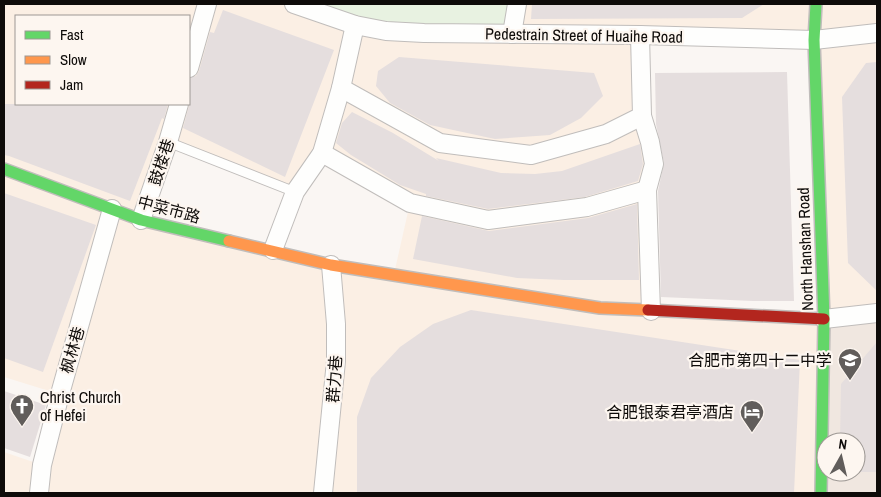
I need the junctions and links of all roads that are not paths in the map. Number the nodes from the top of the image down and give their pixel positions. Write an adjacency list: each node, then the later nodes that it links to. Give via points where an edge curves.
1 (207, 4): 11 (street)
2 (294, 4): 5 (street, Pedestrain Street of Huaihe Road)
3 (517, 4): 8 (street)
4 (816, 4): 10 (street, North Hanshan Road)
5 (328, 9): 6 (street, Pedestrain Street of Huaihe Road)
6 (356, 25): 8 (street, Pedestrain Street of Huaihe Road, via 424,34); 12 (street)
7 (877, 33): 10 (street, Pedestrain Street of Huaihe Road)
8 (512, 34): 9 (street, Pedestrain Street of Huaihe Road)
9 (640, 36): 10 (street, Pedestrain Street of Huaihe Road); 14 (street)
10 (814, 40): 26 (street, North Hanshan Road)
11 (190, 64)
12 (341, 88): 14 (street, via 440,143 531,155 606,134); 16 (street)
13 (178, 105): 15 (street, 鼓楼巷)
14 (642, 116): 18 (street, via 654,164)
15 (168, 142): 19 (lane); 21 (street, 鼓楼巷)
16 (322, 153): 18 (street, via 410,203 488,220 586,207); 19 (street)
17 (4, 169): 20 (street, 中菜市路)
18 (647, 190): 24 (street)
19 (295, 192): 22 (street)
20 (112, 209): 21 (street, 中菜市路); 27 (street, 枫林巷, via 60,394 42,465)
21 (141, 220): 22 (street, 中菜市路)
22 (273, 250): 23 (street, 中菜市路)
23 (330, 264): 24 (street, 中菜市路, via 600,308); 28 (street, 群力巷, via 336,361)
24 (651, 311): 26 (street, 中菜市路)
25 (877, 313): 26 (street)
26 (824, 320): 29 (street, North Hanshan Road)
27 (39, 493)
28 (323, 493)
29 (821, 493)

